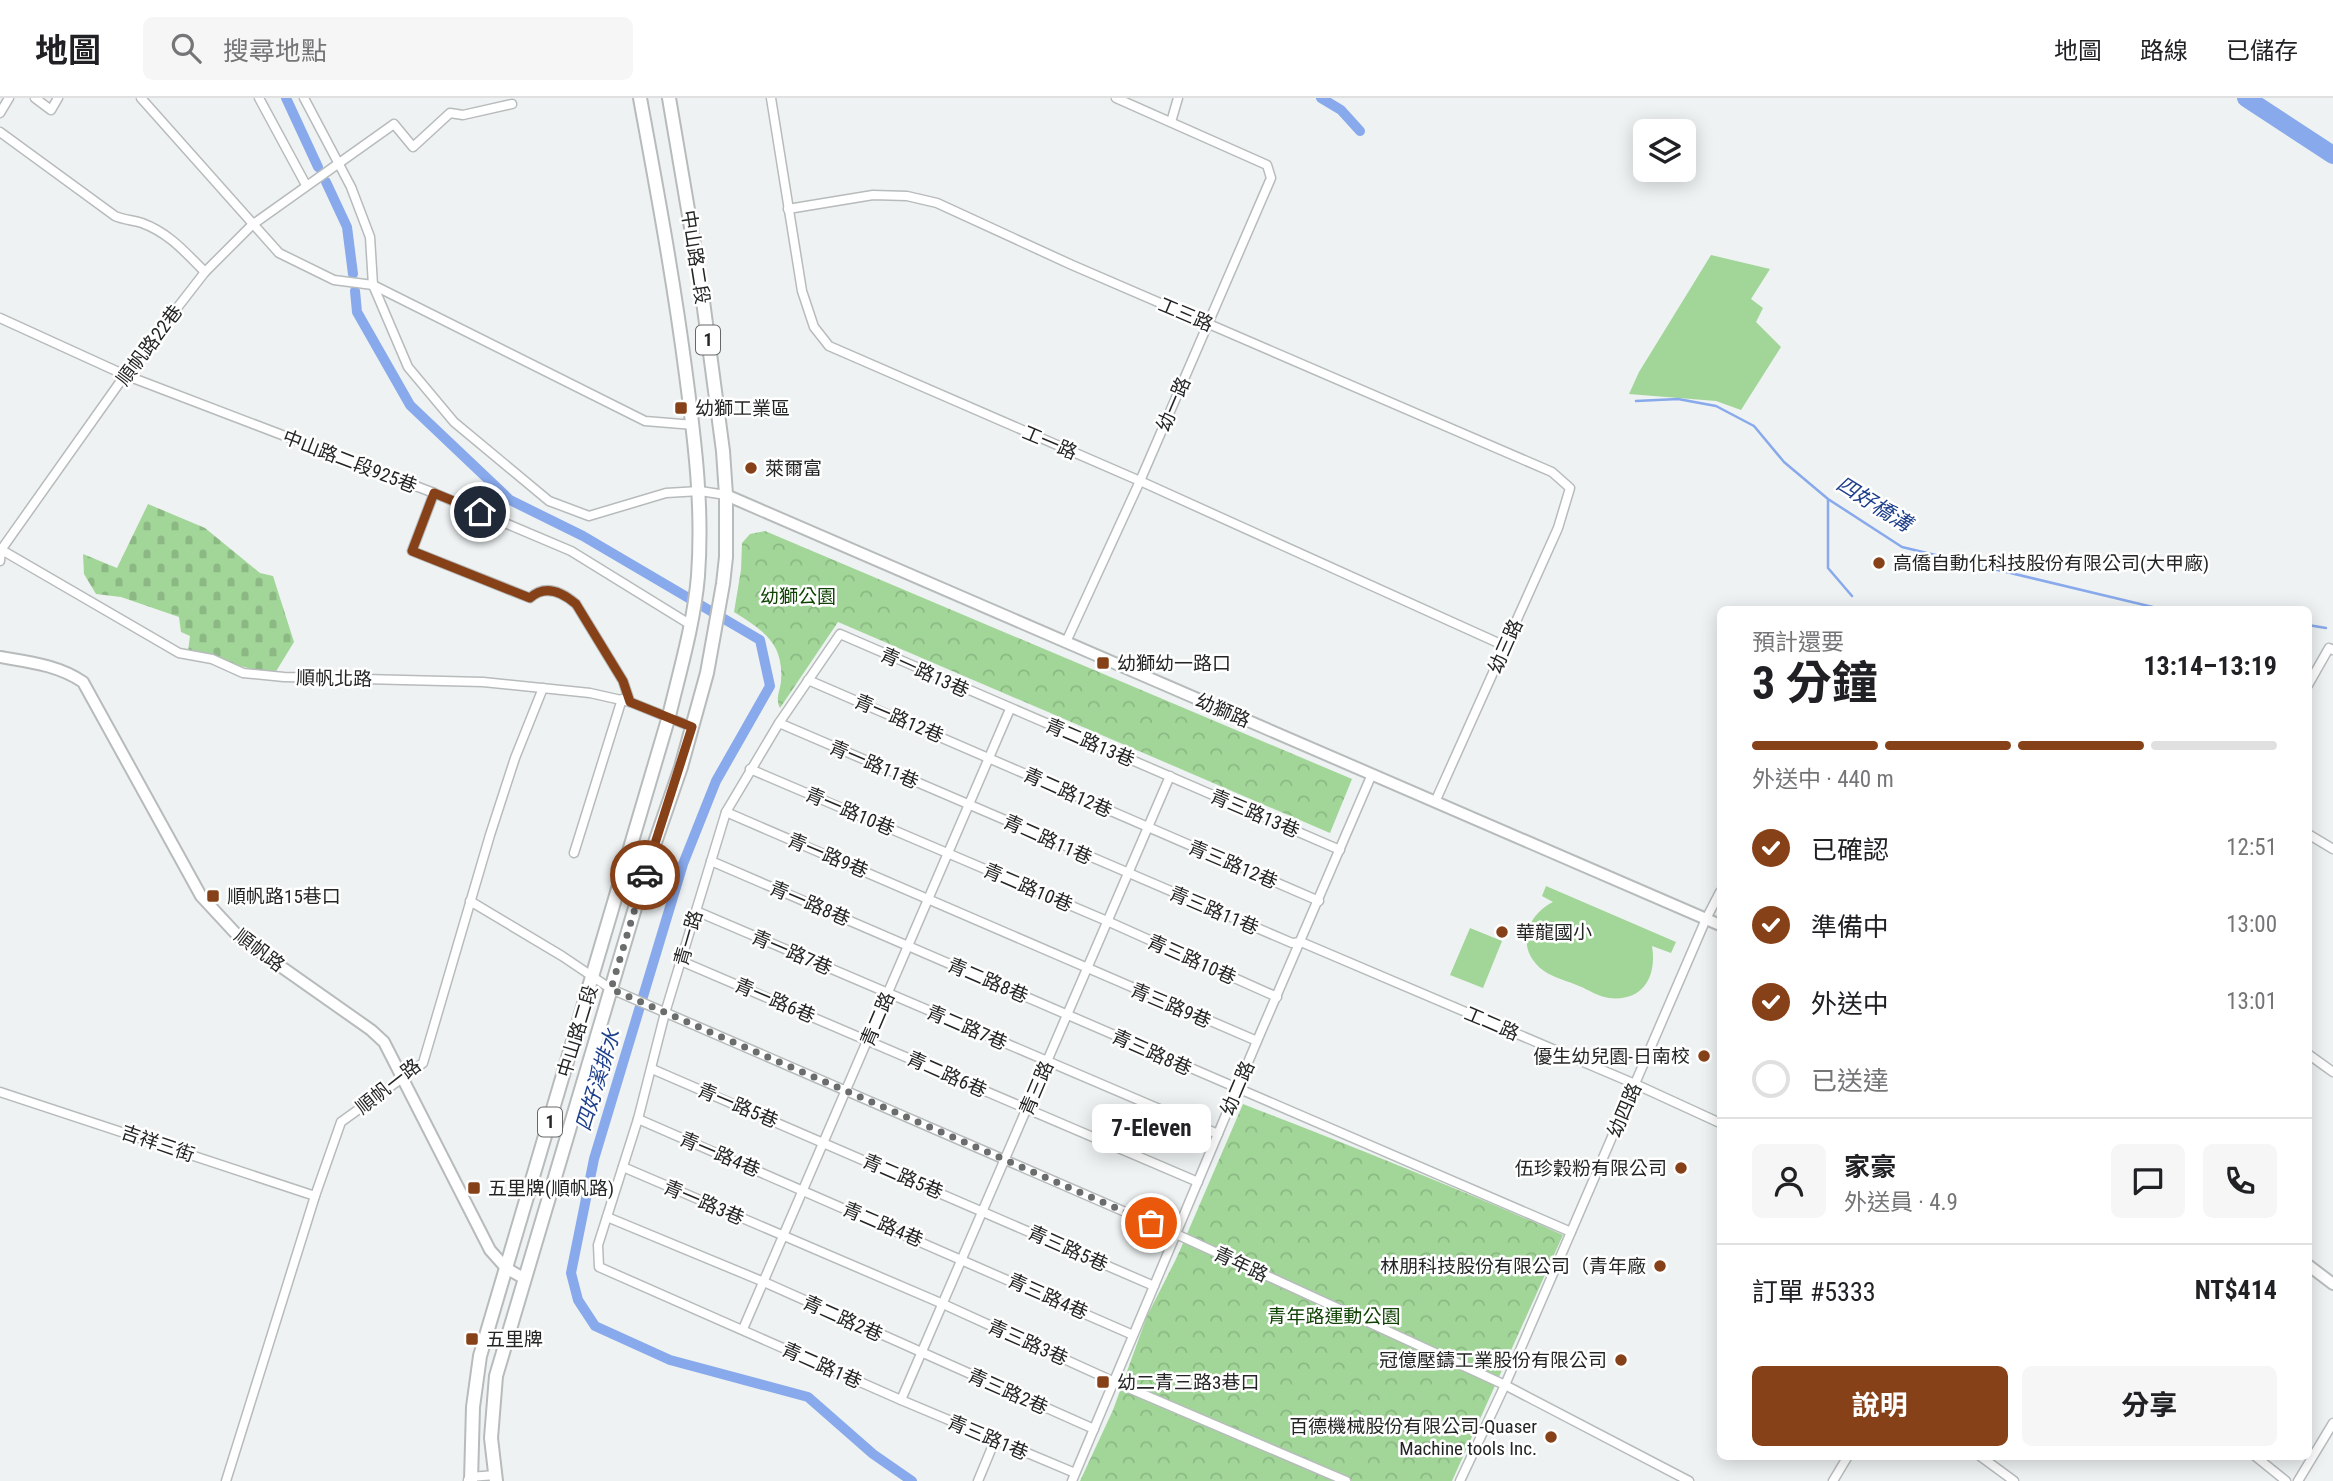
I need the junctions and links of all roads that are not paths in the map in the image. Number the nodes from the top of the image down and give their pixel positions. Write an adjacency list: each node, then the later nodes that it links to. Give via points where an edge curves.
1 (9, 98): 13 (street)
2 (35, 98): 3 (street, via 51,110)
3 (58, 98)
4 (141, 98): 19 (street)
5 (260, 98): 17 (street)
6 (304, 98): 16 (street)
7 (640, 98): 25 (main road, 中山路二段 / 1, via 675,288)
8 (668, 98): 30 (main road, 中山路二段 / 1, via 701,286)
9 (771, 98): 18 (street, 工一路)
10 (1116, 98): 14 (street)
11 (1178, 98): 14 (street)
12 (512, 104): 16 (street, 順帆路22巷, via 463,115 450,113 413,147 394,124)
13 (0, 113)
14 (1171, 122): 23 (street, 幼一路, via 1267,165 1271,178)
15 (0, 132): 20 (street, via 115,216 170,237)
16 (338, 164): 17 (street, 順帆路22巷); 21 (street, via 370,237)
17 (306, 185): 19 (street, 順帆路22巷)
18 (788, 209): 23 (street, 工三路, via 873,195 937,203); 26 (street, 工一路, via 802,291 814,327 829,346)
19 (252, 225): 20 (street, 順帆路22巷); 21 (street, via 279,253 334,280)
20 (205, 272): 24 (street, 順帆路22巷)
21 (373, 285): 25 (street, via 645,421); 28 (street, via 408,367 454,422 549,501 589,516 666,493)
22 (0, 318): 24 (street, 中山路二段925巷)
23 (1208, 324): 26 (street, 幼一路); 27 (street, 工三路, via 1552,472)
24 (125, 375): 29 (street, 中山路二段925巷); 31 (street, 順帆路22巷)
25 (694, 425): 28 (main road, 中山路二段 / 1)
26 (1140, 481): 35 (street, 幼一路); 36 (street, 工一路)
27 (1570, 488): 36 (street, 幼三路, via 1558,528)
28 (700, 491): 30 (street); 33 (main road, 中山路二段 / 1, via 698,578)
29 (434, 493): 33 (street, 中山路二段925巷, via 571,551); 42 (street, via 412,551 530,598 551,590 565,594 576,604 623,681)
30 (726, 495): 35 (street, 幼獅路); 46 (main road, 中山路二段 / 1, via 723,584)
31 (1, 550): 32 (street); 41 (street, 順帆北路, via 179,653 212,659 243,673)
32 (0, 561)
33 (691, 625): 44 (main road, 中山路二段 / 1)
34 (839, 634): 40 (street, 青一路); 43 (street, 青一路13巷)
35 (1066, 642): 49 (street, 幼獅路)
36 (1505, 646): 51 (street, 幼三路)
37 (2333, 650): 39 (street, via 2329,648)
38 (0, 657): 86 (street, 順帆路, via 52,667 83,682 201,896 239,936 378,1036)
39 (2312, 678)
40 (808, 680): 45 (street, 青一路); 47 (street, 青一路12巷)
41 (543, 688): 42 (street, 順帆北路); 64 (street, 順帆一路, via 515,758)
42 (626, 701): 44 (street, 順帆北路); 58 (street)
43 (1010, 709): 47 (street, 青二路); 50 (street, 青二路13巷)
44 (669, 716): 46 (street, 順帆北路); 74 (main road, 中山路二段 / 1)
45 (779, 723): 48 (street, 青一路); 52 (street, 青一路11巷)
46 (692, 727): 75 (main road, 中山路二段 / 1)
47 (989, 757): 52 (street, 青二路); 54 (street, 青二路12巷)
48 (750, 769): 53 (street, 青一路); 59 (street, 青一路10巷)
49 (1372, 774): 51 (street, 幼獅路); 57 (street, 幼二路)
50 (1170, 776): 54 (street, 青三路); 57 (street, 青三路13巷)
51 (1435, 802): 67 (street, 幼獅路)
52 (969, 805): 59 (street, 青二路); 61 (street, 青二路11巷)
53 (726, 812): 60 (street, 青一路); 62 (street, 青一路9巷)
54 (1148, 828): 61 (street, 青三路); 65 (street, 青三路12巷)
55 (2312, 836): 56 (street)
56 (2333, 849)
57 (1340, 850): 65 (street, 幼二路)
58 (574, 853)
59 (949, 853): 62 (street, 青二路); 68 (street, 青二路10巷)
60 (711, 861): 66 (street, 青一路); 71 (street, 青一路8巷)
61 (1128, 874): 68 (street, 青三路); 70 (street, 青三路11巷, via 1292,943)
62 (930, 898): 71 (street, 青二路); 73 (street, 青一路9巷)
63 (1717, 898): 67 (street, 幼四路)
64 (470, 901): 74 (street, 青年路); 86 (street, 順帆一路, via 423,1063)
65 (1319, 901): 70 (street, 幼二路)
66 (696, 911): 72 (street, 青一路); 76 (street, 青一路7巷)
67 (1706, 919): 69 (street, 幼獅路); 87 (street, 幼四路)
68 (1107, 921): 73 (street, 青三路); 77 (street, 青三路10巷)
69 (1717, 924)
70 (1301, 942): 77 (street, 幼二路); 87 (street, 工二路)
71 (908, 946): 76 (street, 青二路); 79 (street, 青二路8巷)
72 (681, 961): 78 (street, 青一路); 80 (street, 青一路6巷)
73 (1086, 969): 79 (street, 青三路); 81 (street, 青三路9巷)
74 (593, 976): 75 (street, 青年路); 108 (main road, 中山路二段 / 1)
75 (611, 989): 78 (street, 青年路); 110 (main road, 中山路二段 / 1)
76 (888, 993): 80 (street, 青二路); 83 (street, 青二路7巷)
77 (1277, 997): 81 (street, 幼二路)
78 (665, 1013): 84 (street, 青一路); 89 (street, 青年路)
79 (1067, 1015): 83 (street, 青三路); 88 (street, 青三路8巷)
80 (868, 1039): 89 (street, 青二路); 91 (street, 青二路6巷)
81 (1257, 1041): 88 (street, 幼二路)
82 (2312, 1057): 85 (street)
83 (1047, 1061): 91 (street, 青三路); 94 (street, 青二路7巷)
84 (652, 1069): 92 (street, 青一路); 95 (street, 青一路5巷)
85 (2333, 1072)
86 (403, 1078): 100 (street, 順帆一路, via 341,1122); 108 (street, 順帆路, via 489,1250)
87 (1635, 1084): 93 (street, 工二路); 103 (street, 幼四路)
88 (1237, 1089): 94 (street, 幼二路); 103 (street, 青三路8巷)
89 (846, 1091): 95 (street, 青二路); 96 (street, 青年路)
90 (0, 1092): 100 (street, 吉祥三街)
91 (1027, 1109): 96 (street, 青三路); 98 (street, 青二路6巷)
92 (638, 1119): 97 (street, 青一路); 99 (street, 青一路4巷)
93 (1717, 1122)
94 (1218, 1134): 98 (street, 幼二路)
95 (824, 1142): 99 (street, 青二路); 101 (street, 青二路5巷)
96 (1006, 1161): 101 (street, 青三路); 104 (street, 青年路)
97 (623, 1167): 102 (street, 青一路); 105 (street, 青一路3巷)
98 (1198, 1182): 104 (street, 幼二路)
99 (803, 1190): 105 (street, 青二路); 106 (street, 青二路4巷)
100 (315, 1196): 132 (street, 順帆一路)
101 (983, 1210): 106 (street, 青三路); 113 (street, 青三路5巷)
102 (607, 1217): 107 (street, 青一路, via 598,1245); 111 (street, 青二路2巷)
103 (1571, 1232): 119 (street, 幼四路)
104 (1176, 1234): 113 (street, 幼二路); 119 (street, 青年路)
105 (784, 1236): 111 (street, 青二路); 114 (street, 青一路3巷)
106 (962, 1258): 114 (street, 青三路); 116 (street, 青三路4巷)
107 (599, 1267): 115 (street, 青二路1巷)
108 (506, 1268): 110 (street); 131 (main road, 中山路二段 / 1, via 480,1356)
109 (2312, 1268): 112 (street)
110 (525, 1279): 130 (main road, 中山路二段 / 1, via 496,1376 491,1437)
111 (764, 1282): 115 (street, 青二路); 117 (street, 青二路2巷)
112 (2333, 1284)
113 (1154, 1286): 116 (street, 幼二路)
114 (943, 1304): 117 (street, 青三路); 118 (street, 青三路3巷)
115 (743, 1329): 120 (street, 青二路1巷)
116 (1133, 1335): 118 (street, 幼二路)
117 (922, 1353): 120 (street, 青三路); 122 (street, 青三路2巷)
118 (1114, 1380): 122 (street, 幼二路); 134 (street, 青三路3巷)
119 (1505, 1385): 135 (street, 幼四路); 136 (street, 青年路)
120 (901, 1400): 123 (street, 青三路1巷)
121 (2333, 1423): 124 (street)
122 (1094, 1429): 129 (street, 幼二路)
123 (995, 1440): 129 (street, 青三路1巷); 133 (street)
124 (2312, 1458)
125 (1846, 1460): 137 (street)
126 (1985, 1460): 138 (street)
127 (2260, 1460): 139 (street)
128 (2311, 1460): 140 (street)
129 (1073, 1477)
130 (496, 1478): 131 (street)
131 (470, 1480)
132 (226, 1481)
133 (978, 1481)
134 (1346, 1481)
135 (1460, 1481)
136 (1689, 1481)
137 (1833, 1481)
138 (2014, 1481)
139 (2286, 1481)
140 (2298, 1481)

